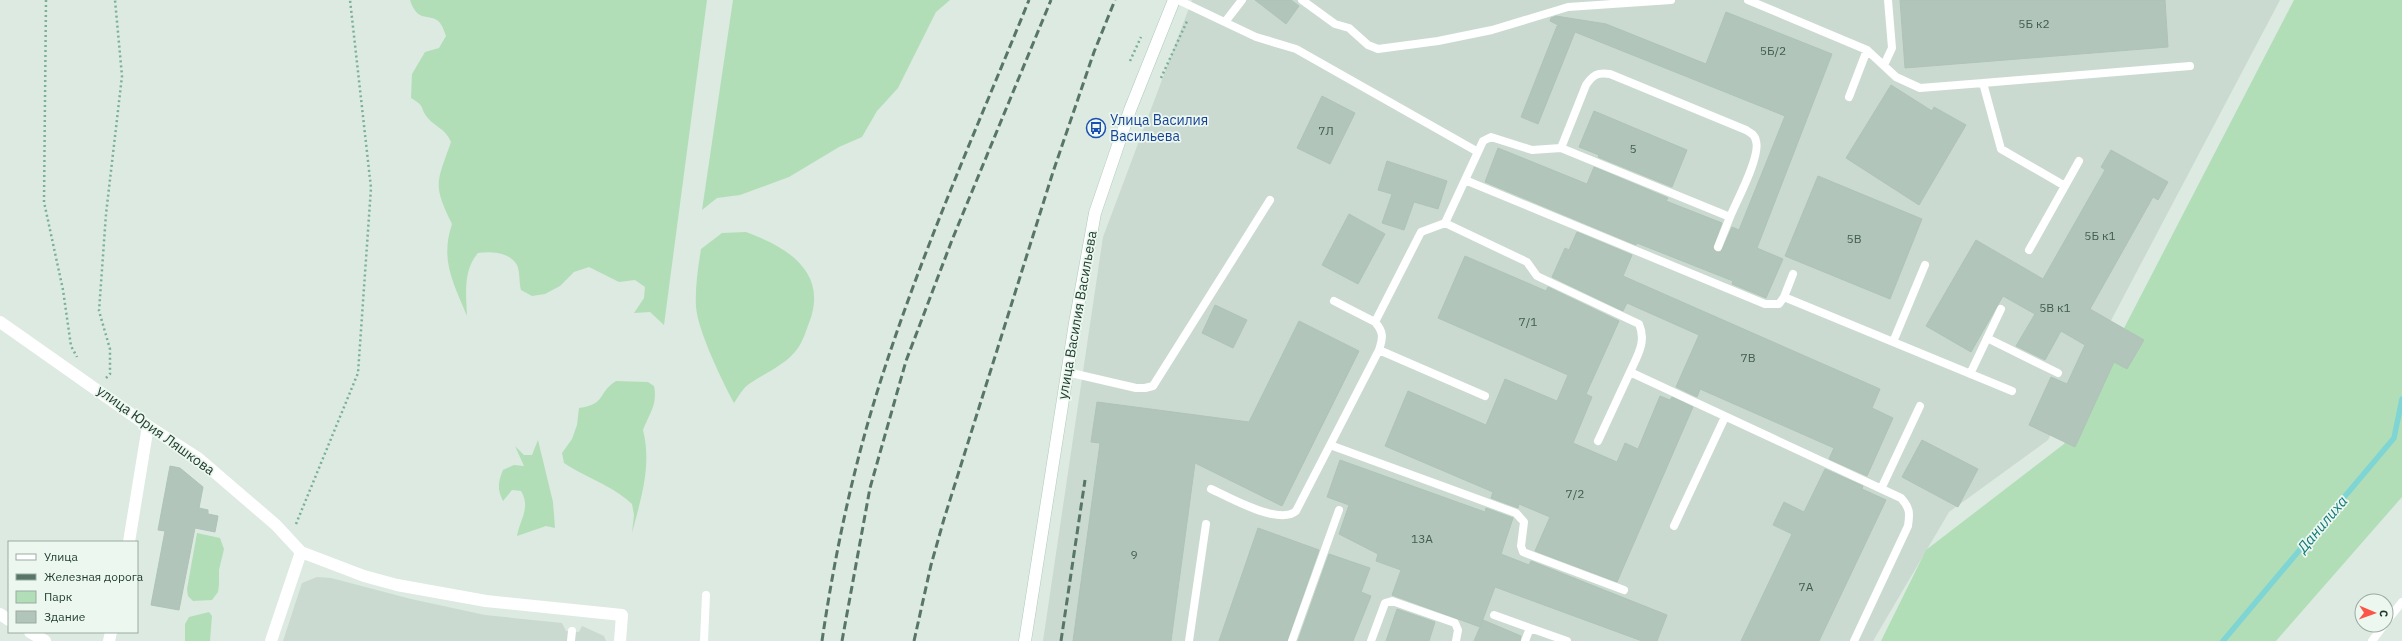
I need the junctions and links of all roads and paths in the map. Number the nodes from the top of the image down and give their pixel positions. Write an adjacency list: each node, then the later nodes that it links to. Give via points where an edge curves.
1 (46, 0): 39 (path, via 44,202 63,290 71,346)
2 (115, 0): 44 (path, via 122,76 106,214 99,311 110,349 110,374)
3 (350, 0): 57 (path, via 371,188 358,373)
4 (1174, 0): 40 (street, улица Василия Васильева, via 1130,110 1095,213)
5 (1178, 0): 11 (lane)
6 (1242, 0): 12 (lane)
7 (1302, 0): 8 (lane, via 1335,24 1349,28 1368,46 1378,49 1492,30 1568,7)
8 (1671, 0)
9 (1748, 0): 13 (lane)
10 (1888, 0): 14 (lane, via 1892,48)
11 (1193, 7): 12 (lane); 17 (path)
12 (1225, 22): 20 (lane, via 1256,37 1296,49)
13 (1868, 50): 14 (lane); 18 (lane)
14 (1884, 65): 16 (lane, via 1896,77 1920,88)
15 (2190, 66): 16 (lane)
16 (1983, 83): 23 (lane, via 2001,149)
17 (1157, 86)
18 (1849, 97)
19 (1561, 148): 20 (lane, via 1532,150 1492,137 1483,141); 25 (lane); 25 (lane, via 1586,85 1592,76 1600,73 1610,74 1754,134 1757,142 1756,154)
20 (1478, 152): 22 (lane)
21 (2079, 161): 23 (lane)
22 (1465, 180): 26 (lane); 31 (lane, via 1765,304 1779,304)
23 (2065, 186): 28 (lane)
24 (1270, 200): 40 (lane, via 1153,386 1136,388)
25 (1730, 217): 27 (lane)
26 (1444, 223): 35 (lane, via 1421,232); 41 (lane, via 1527,262 1537,276 1639,324 1643,333 1641,347)
27 (1718, 247)
28 (2028, 250)
29 (1925, 265): 37 (lane)
30 (1793, 274): 31 (lane)
31 (1784, 297): 37 (lane)
32 (1334, 301): 35 (lane)
33 (2002, 309): 36 (lane)
34 (0, 322): 44 (street, улица Юрия Ляшкова)
35 (1375, 322): 38 (lane, via 1381,329 1383,339)
36 (1987, 338): 42 (lane); 43 (lane)
37 (1893, 342): 43 (lane)
38 (1379, 350): 46 (lane); 51 (lane)
39 (79, 360)
40 (1067, 372): 73 (street, улица Василия Васильева)
41 (1630, 372): 48 (lane); 50 (lane)
42 (2058, 373)
43 (1970, 374): 45 (lane)
44 (95, 387): 49 (street, улица Юрия Ляшкова)
45 (2012, 391)
46 (1484, 396)
47 (1920, 406): 53 (lane)
48 (1725, 417): 53 (lane); 56 (lane)
49 (148, 426): 57 (street, улица Юрия Ляшкова, via 198,458); 58 (street)
50 (1598, 441)
51 (1330, 445): 52 (lane, via 1296,511 1289,516 1268,514); 60 (lane, via 1516,513 1524,522 1521,546 1523,552)
52 (1211, 489)
53 (1881, 489): 80 (lane, via 1901,498 1907,505 1910,514 1908,526)
54 (1339, 510): 75 (lane)
55 (1206, 524): 74 (lane)
56 (1674, 526)
57 (290, 539): 59 (street, улица Юрия Ляшкова)
58 (129, 541)
59 (301, 552): 69 (street); 71 (street, via 364,576 418,589 486,601 622,615)
60 (1624, 590)
61 (706, 595): 72 (lane)
62 (2402, 602): 63 (lane)
63 (2394, 612)
64 (1494, 615): 65 (lane)
65 (1530, 628): 78 (lane); 79 (lane)
66 (572, 631): 70 (lane)
67 (32, 633): 68 (street)
68 (45, 641)
69 (271, 641)
70 (571, 641)
71 (620, 641)
72 (704, 641)
73 (1025, 641)
74 (1189, 641)
75 (1292, 641)
76 (1371, 641): 77 (lane, via 1385,604 1392,601 1455,623 1458,630)
77 (1456, 641)
78 (1525, 641)
79 (1567, 641)
80 (1854, 641)

